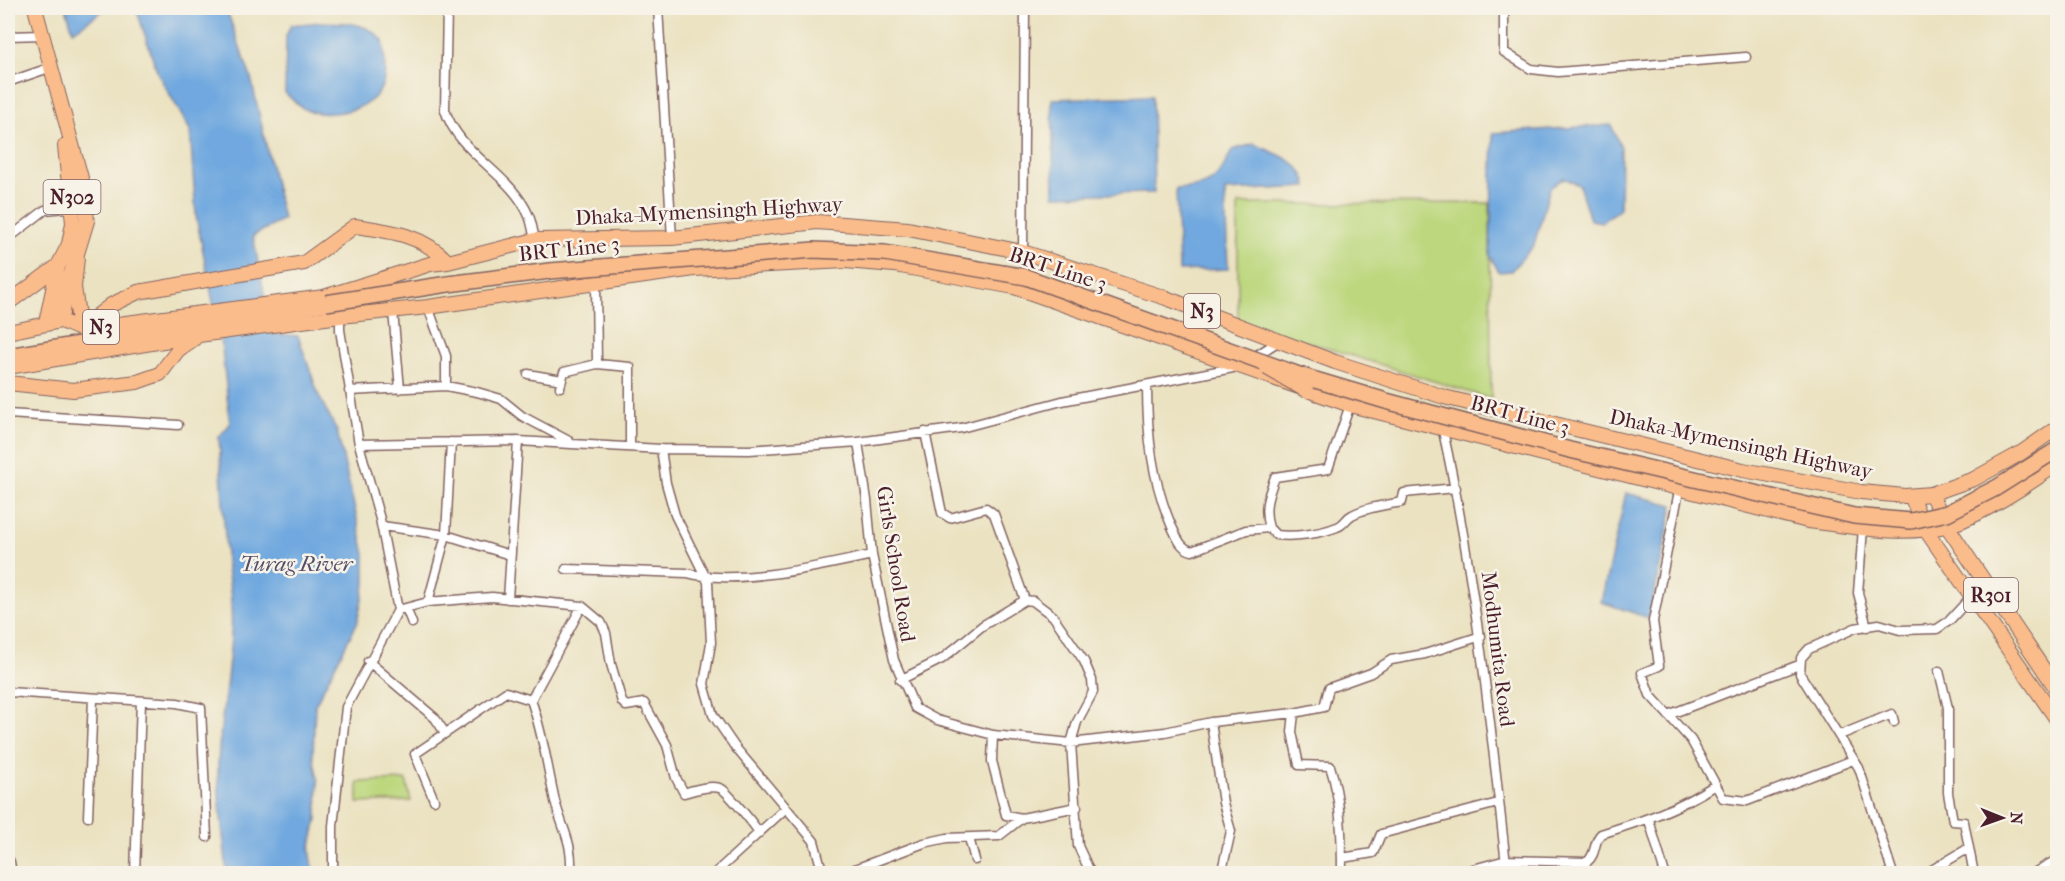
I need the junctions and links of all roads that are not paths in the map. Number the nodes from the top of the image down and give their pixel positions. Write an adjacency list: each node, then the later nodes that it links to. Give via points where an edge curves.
1 (35, 8): 6 (main road, N302)
2 (447, 8): 14 (street, via 445,110 450,126 519,198 530,218)
3 (658, 8): 13 (street)
4 (1025, 8): 15 (street)
5 (1504, 8): 8 (street, via 1504,52 1531,69 1558,72)
6 (43, 35): 7 (street); 9 (main road, N302)
7 (8, 36)
8 (1746, 57)
9 (52, 67): 10 (street); 11 (main road, N302); 16 (main road, N302, via 84,189 87,221)
10 (8, 82)
11 (73, 207): 12 (street, via 45,210); 18 (main road, N302, via 69,244)
12 (14, 234)
13 (672, 238): 14 (main road, Dhaka-Mymensingh Highway / N3); 15 (main road, Dhaka-Mymensingh Highway / N3, via 828,223 909,229)
14 (535, 240): 17 (main road, Dhaka-Mymensingh Highway / N3)
15 (1023, 252): 29 (main road, Dhaka-Mymensingh Highway / N3)
16 (77, 258): 24 (main road, N302, via 64,296); 27 (main road, N302, via 74,287)
17 (448, 262): 26 (main road, Dhaka-Mymensingh Highway / N3, via 324,297); 27 (main road, via 434,248 396,231 355,226 304,263 138,292)
18 (58, 266): 20 (main road); 25 (main road, N302)
19 (596, 284): 21 (main road, N3); 31 (main road, N3, via 716,268 844,261 895,265 1014,287); 32 (street)
20 (8, 303)
21 (428, 308): 22 (main road, N3); 37 (street, via 446,356)
22 (393, 311): 23 (main road, N3); 38 (street)
23 (340, 316): 26 (main road, N3); 39 (street)
24 (61, 321): 25 (main road, N3); 27 (main road, N3)
25 (46, 323): 28 (main road, N3)
26 (201, 325): 27 (main road, N3); 30 (highway, BRT Line 3); 31 (highway, BRT Line 3, bridge, via 550,271 814,250 885,253 1026,277); 33 (main road, N3); 35 (main road, via 160,374 137,382 73,390)
27 (80, 329)
28 (8, 332)
29 (1279, 340): 31 (street); 58 (main road, Dhaka-Mymensingh Highway / N3, via 1433,394 1529,420 1743,470 1861,492)
30 (8, 356)
31 (1242, 361): 36 (street); 40 (main road, bridge, via 1307,391); 53 (highway, BRT Line 3, bridge, via 1558,447 1854,516 1911,521 1947,513)
32 (597, 364): 34 (street, via 564,372 561,384); 51 (street, via 630,367)
33 (8, 367)
34 (528, 374)
35 (8, 383)
36 (1148, 385): 45 (street, via 1062,401 961,428); 61 (street, via 1147,419 1154,475 1178,541 1192,551 1246,530)
37 (446, 386): 38 (street); 48 (street, via 501,399 522,416)
38 (400, 388): 39 (street)
39 (349, 391): 50 (street)
40 (1350, 405): 44 (main road); 61 (street, via 1328,469 1275,477 1266,501)
41 (8, 414): 42 (street)
42 (178, 425)
43 (2058, 427): 57 (main road, Dhaka-Mymensingh Highway / N3, via 1974,479)
44 (1443, 430): 55 (street, Modhumita Road); 56 (main road)
45 (925, 432): 49 (street); 71 (street, via 942,513 950,518 986,508 994,514)
46 (518, 441): 47 (street); 48 (street); 65 (street)
47 (452, 442): 50 (street); 64 (street)
48 (571, 442): 51 (street)
49 (858, 442): 52 (street, via 749,450); 66 (street, Girls School Road)
50 (359, 444): 59 (street)
51 (630, 446): 52 (street)
52 (661, 449): 68 (street, via 675,515)
53 (2058, 449)
54 (2058, 463): 60 (main road)
55 (1456, 488): 61 (street, via 1404,493 1402,502 1350,516 1340,527 1287,536 1276,535); 77 (street, Modhumita Road)
56 (1679, 491): 62 (main road, via 1808,521); 88 (street, via 1653,621 1659,666 1642,673 1650,695)
57 (1931, 494): 58 (main road, Dhaka-Mymensingh Highway / N3); 60 (main road, R301)
58 (1911, 496): 63 (main road)
59 (382, 526): 64 (street); 74 (street)
60 (1947, 526): 63 (main road); 83 (main road, R301)
61 (1269, 528)
62 (1863, 528): 63 (main road); 76 (street, via 1858,593)
63 (1925, 529): 69 (main road)
64 (446, 535): 65 (street); 72 (street)
65 (510, 555): 70 (street)
66 (872, 555): 68 (street, via 814,567); 81 (street, Girls School Road)
67 (566, 569): 68 (street, via 687,573)
68 (706, 578): 101 (street, via 711,643 704,684 713,715)
69 (1971, 597): 76 (street, via 1937,629 1900,630 1879,624); 89 (main road)
70 (508, 599): 72 (street); 73 (street)
71 (1025, 600): 81 (street, via 982,626 942,659); 95 (street, via 1033,601 1053,616 1084,661 1092,680 1093,692)
72 (428, 602): 74 (street)
73 (582, 606): 85 (street); 105 (street, via 601,622 606,633 622,702 626,706 644,703 668,745 684,793 707,787 722,789)
74 (402, 609): 75 (street); 78 (street)
75 (412, 623)
76 (1867, 627): 79 (street, via 1855,628 1809,649)
77 (1480, 636): 87 (street, Girls School Road, via 1425,654 1391,660 1371,673 1329,688 1324,707); 99 (street, Modhumita Road)
78 (368, 662): 92 (street, via 435,718); 116 (street, via 346,707 333,826)
79 (1799, 664): 88 (street); 94 (street, via 1800,675)
80 (1939, 671): 108 (street, via 1948,708 1948,793 1953,821 1964,822)
81 (900, 680): 93 (street, Girls School Road, via 915,708 937,720)
82 (8, 692): 84 (street)
83 (2058, 692)
84 (93, 699): 86 (street); 102 (street)
85 (531, 700): 92 (street, via 506,692); 117 (street, via 542,730 555,803 570,842)
86 (141, 701): 106 (street, via 201,708); 115 (street)
87 (1294, 713): 90 (street, Girls School Road); 109 (street, via 1292,730 1299,765 1330,766 1338,802)
88 (1668, 715): 97 (street, via 1691,740)
89 (2058, 721)
90 (1210, 722): 95 (street, Girls School Road, via 1155,734); 122 (street, via 1231,831 1224,866)
91 (1894, 722): 94 (street, via 1892,714)
92 (445, 733): 98 (street, via 415,754)
93 (993, 735): 95 (street, Girls School Road); 103 (street, via 992,761 1006,815)
94 (1840, 735): 96 (street)
95 (1071, 743): 100 (street)
96 (1853, 760): 97 (street, via 1747,801 1723,798); 127 (street)
97 (1715, 785): 104 (street)
98 (434, 800)
99 (1498, 803): 109 (street, via 1381,834 1373,853); 112 (street, Modhumita Road)
100 (1077, 807): 103 (street); 121 (street, via 1078,846)
101 (786, 808): 105 (street); 119 (street, via 814,841)
102 (88, 817)
103 (1022, 818): 107 (street, via 999,836)
104 (1650, 820): 112 (street, via 1601,834 1587,862); 126 (street)
105 (759, 833): 118 (street)
106 (207, 837)
107 (969, 838): 111 (street); 120 (street, via 924,843)
108 (1969, 848): 128 (street); 129 (street)
109 (1342, 858): 123 (street)
110 (2058, 859): 130 (street)
111 (975, 860)
112 (1506, 860): 124 (street); 125 (street, Modhumita Road)
113 (8, 862): 114 (main road)
114 (10, 873)
115 (135, 873)
116 (333, 873)
117 (571, 873)
118 (714, 873)
119 (823, 873)
120 (842, 873)
121 (1090, 873)
122 (1217, 873)
123 (1342, 873)
124 (1455, 873)
125 (1507, 873)
126 (1665, 873)
127 (1893, 873)
128 (1925, 873)
129 (1974, 873)
130 (2032, 873)

